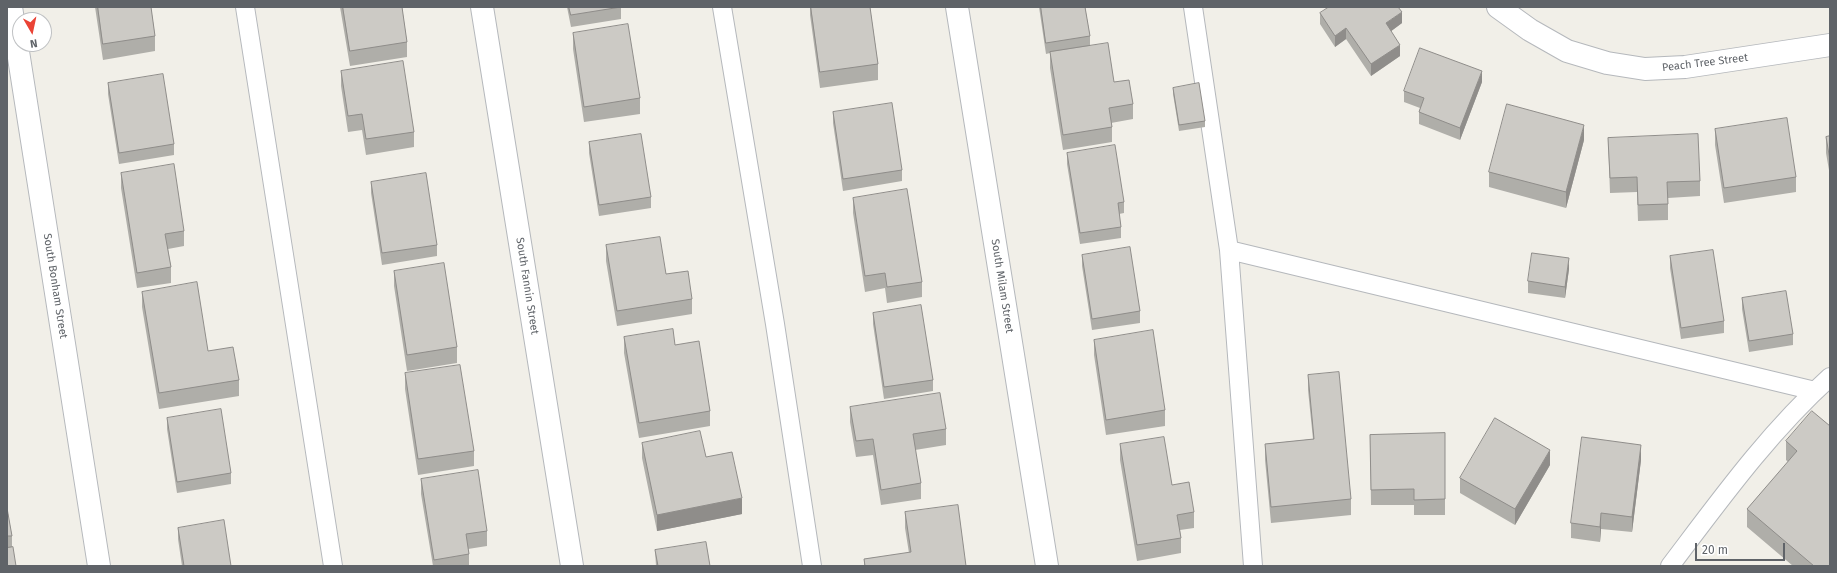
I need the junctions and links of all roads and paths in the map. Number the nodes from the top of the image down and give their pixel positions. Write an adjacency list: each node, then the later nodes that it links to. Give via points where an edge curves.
1 (11, 7): 12 (street, South Bonham Street)
2 (245, 7): 13 (lane)
3 (482, 7): 14 (street, South Fannin Street)
4 (722, 7): 15 (lane)
5 (957, 7): 16 (street, South Milam Street)
6 (1193, 7): 9 (lane)
7 (1498, 7): 8 (street, Peach Tree Street, via 1530,30 1567,51 1645,69 1685,67)
8 (1830, 45)
9 (1229, 250): 11 (lane); 17 (lane)
10 (1830, 378): 11 (lane)
11 (1815, 391): 18 (lane, via 1753,457)
12 (99, 566)
13 (333, 566)
14 (572, 566)
15 (812, 566)
16 (1047, 566)
17 (1253, 566)
18 (1670, 566)

